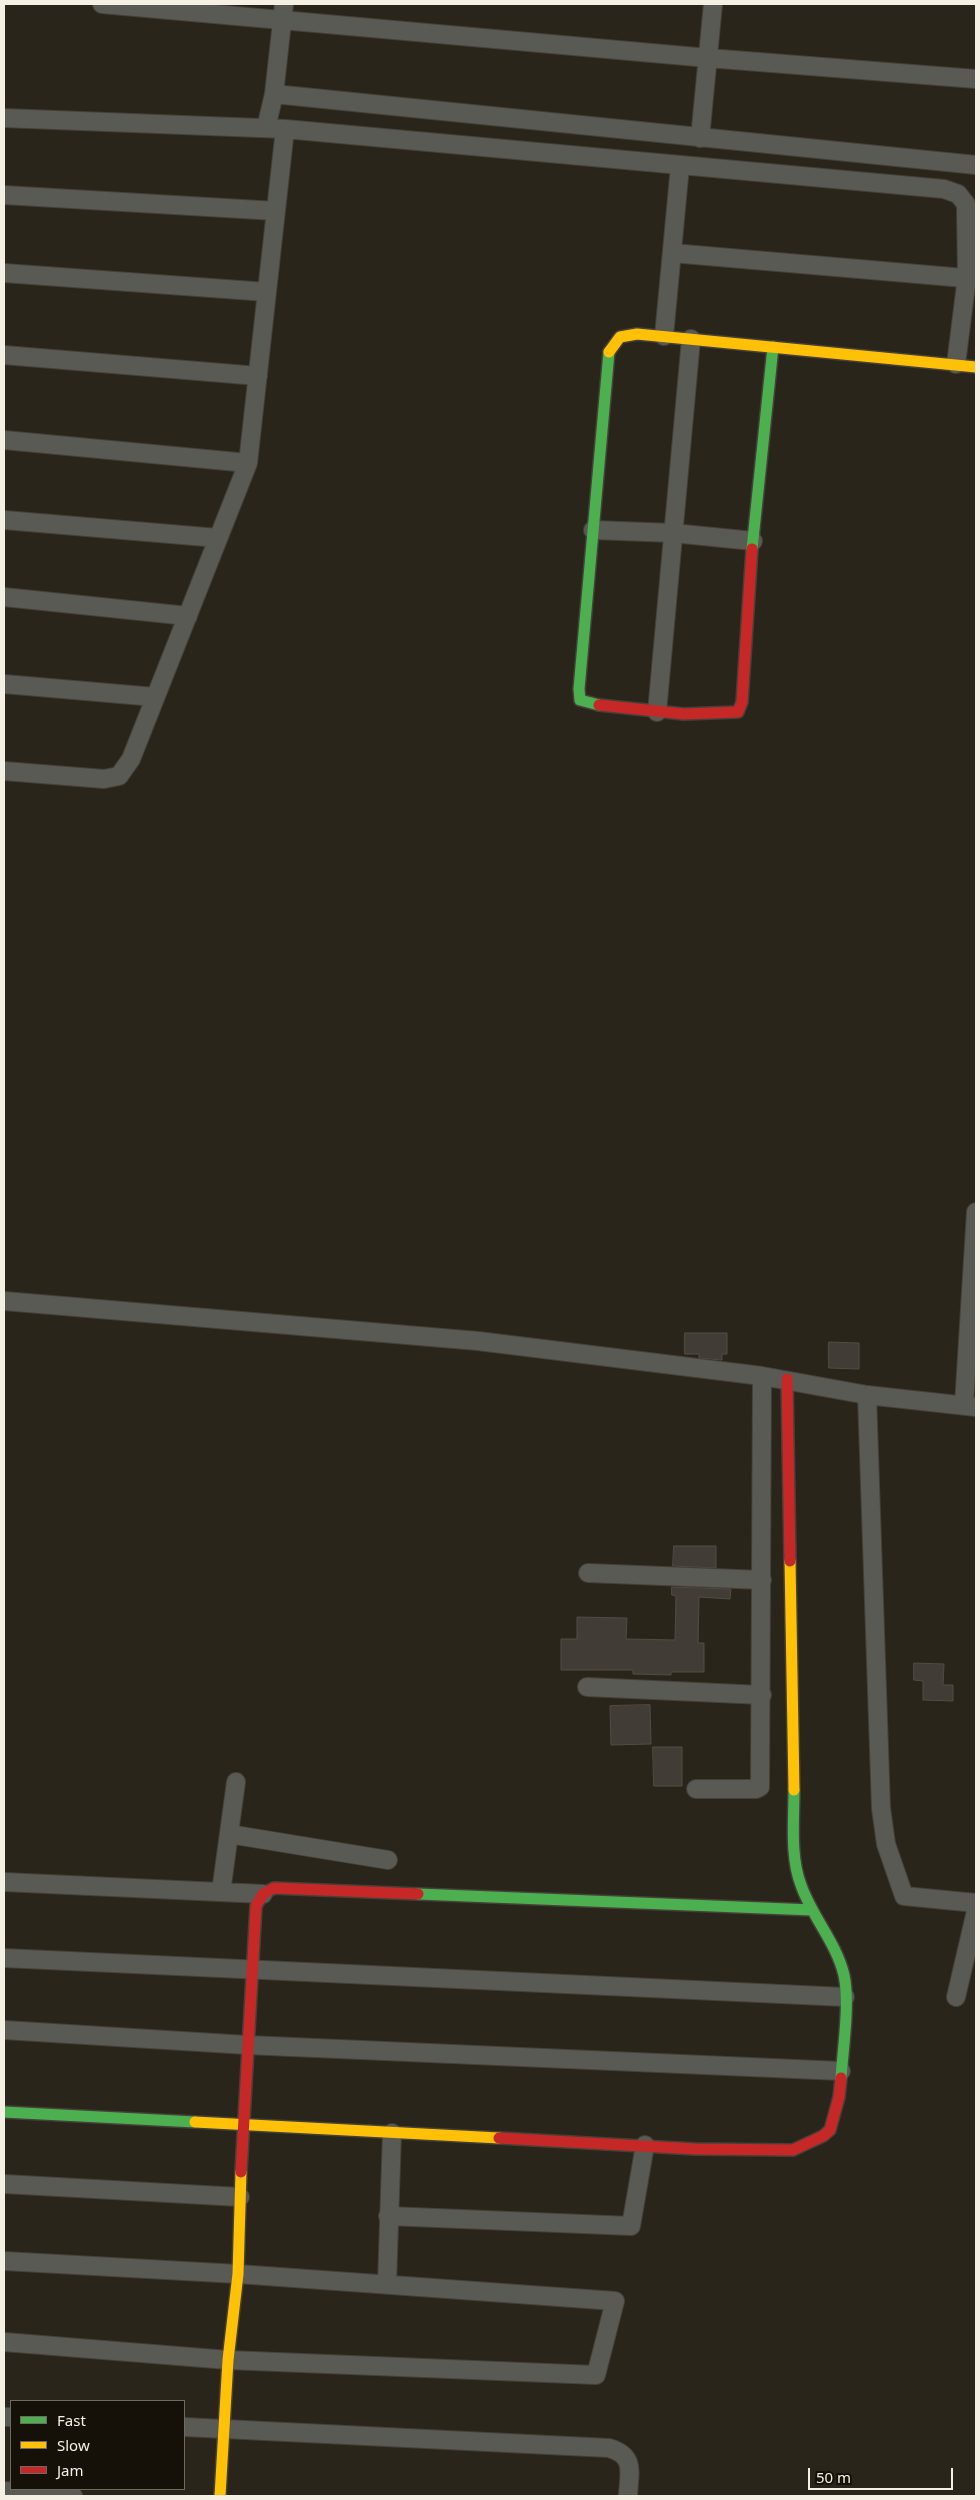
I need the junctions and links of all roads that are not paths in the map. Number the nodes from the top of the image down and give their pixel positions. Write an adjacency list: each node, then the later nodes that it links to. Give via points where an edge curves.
1 (102, 4): 3 (street)
2 (713, 4): 4 (street)
3 (284, 11): 4 (street); 6 (street)
4 (708, 58): 5 (street); 10 (street)
5 (976, 79)
6 (274, 94): 8 (street); 10 (street)
7 (4, 118): 8 (street)
8 (266, 128): 9 (street)
9 (286, 129): 12 (street); 14 (street)
10 (700, 138): 11 (street)
11 (976, 165)
12 (680, 166): 15 (street); 17 (street, via 944,189 958,194 966,204)
13 (4, 195): 14 (street)
14 (276, 211): 18 (street)
15 (672, 253): 17 (street); 19 (street)
16 (4, 273): 18 (street)
17 (971, 278): 23 (street)
18 (267, 292): 25 (street)
19 (664, 336): 20 (street); 29 (street, via 637,334 620,337 608,350)
20 (691, 339): 21 (street); 30 (street)
21 (774, 347): 23 (street); 32 (street)
22 (4, 355): 25 (street)
23 (956, 364): 24 (street)
24 (976, 367)
25 (258, 376): 27 (street)
26 (4, 440): 27 (street)
27 (248, 463): 31 (street)
28 (4, 520): 31 (street)
29 (593, 530): 30 (street); 37 (street, via 580,700 592,705)
30 (673, 533): 32 (street); 37 (street)
31 (218, 538): 34 (street)
32 (753, 541): 37 (street, via 742,702 738,712 727,716)
33 (4, 597): 34 (street)
34 (188, 616): 36 (street)
35 (4, 684): 36 (street)
36 (156, 697): 38 (street, via 131,759 119,776 104,779)
37 (657, 712)
38 (4, 771)
39 (976, 1212): 44 (street)
40 (4, 1302): 41 (street, via 478,1341)
41 (762, 1376): 42 (street); 46 (street)
42 (787, 1379): 43 (street); 57 (street, via 795,1851 800,1884)
43 (868, 1395): 44 (street); 56 (street, via 881,1808 886,1844 904,1896)
44 (970, 1406)
45 (588, 1573): 46 (street)
46 (762, 1580): 48 (street)
47 (587, 1687): 48 (street)
48 (762, 1695): 50 (street, via 760,1786 756,1789)
49 (236, 1782): 51 (street)
50 (696, 1789)
51 (229, 1834): 52 (street); 54 (street)
52 (388, 1860)
53 (4, 1882): 54 (street)
54 (221, 1892): 55 (street)
55 (263, 1894): 57 (street, via 274,1888); 60 (street, via 256,1906)
56 (976, 1903)
57 (812, 1910): 62 (street, via 836,1951 844,1976)
58 (976, 1911): 61 (street)
59 (4, 1958): 60 (street)
60 (252, 1969): 62 (street); 64 (street)
61 (956, 1997)
62 (845, 1998): 65 (street)
63 (4, 2030): 64 (street)
64 (247, 2045): 65 (street); 67 (street)
65 (841, 2071): 69 (street, via 839,2097 830,2130 793,2150)
66 (4, 2112): 67 (street)
67 (243, 2124): 68 (street); 71 (street)
68 (392, 2133): 69 (street); 72 (street)
69 (645, 2145): 72 (street, via 631,2226)
70 (4, 2184): 71 (street)
71 (240, 2197): 74 (street)
72 (388, 2216): 75 (street)
73 (4, 2261): 74 (street)
74 (238, 2274): 75 (street); 77 (street)
75 (387, 2284): 77 (street, via 615,2301 596,2376)
76 (4, 2342): 77 (street)
77 (228, 2360): 79 (street)
78 (185, 2427): 79 (street)
79 (224, 2429): 82 (street); 83 (street, via 608,2448 622,2452 630,2463)
80 (4, 2491): 81 (street)
81 (73, 2496)
82 (220, 2496)
83 (628, 2496)

